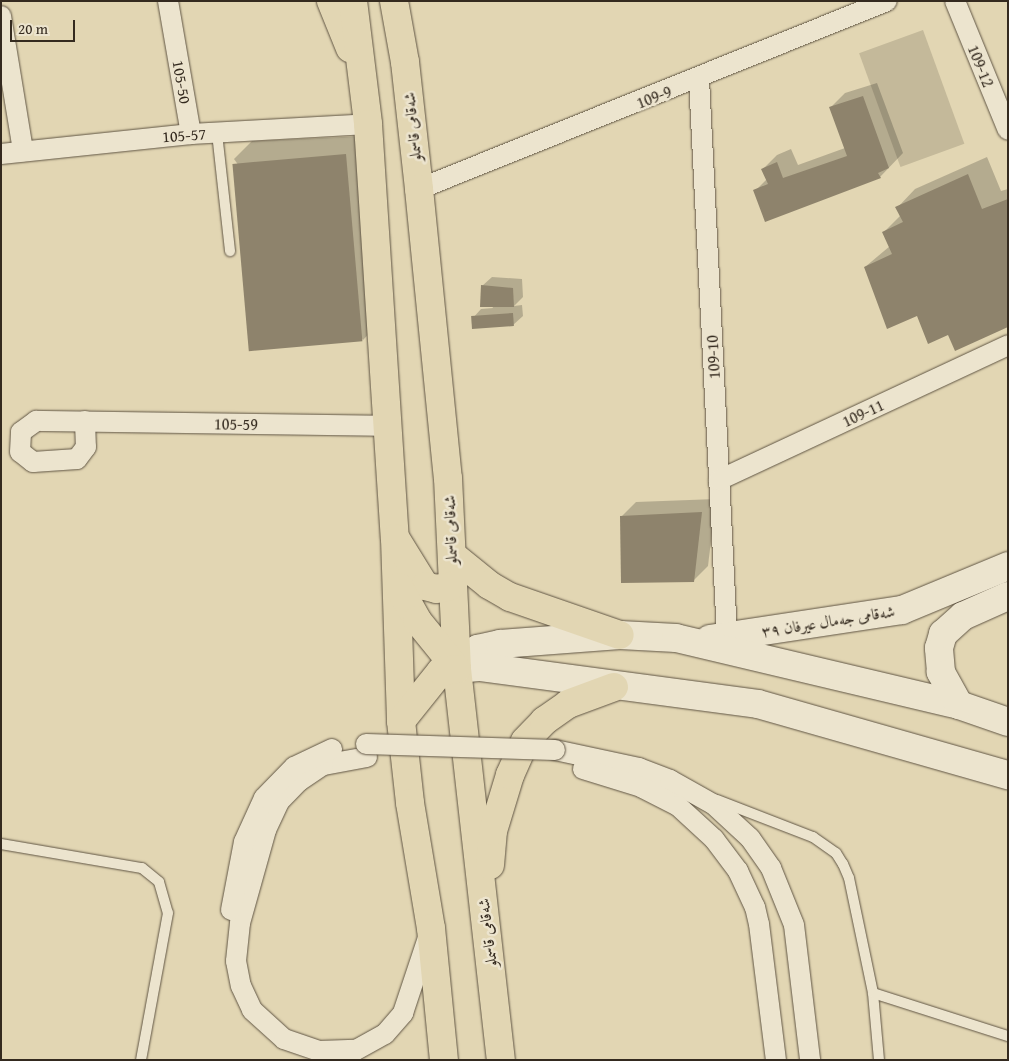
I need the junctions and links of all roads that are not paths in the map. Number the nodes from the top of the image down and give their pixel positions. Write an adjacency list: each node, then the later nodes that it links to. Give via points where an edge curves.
1 (168, 1): 15 (street, 105-50)
2 (331, 1): 10 (main road)
3 (353, 1): 10 (main road)
4 (394, 1): 9 (main road, شەقامی قاسملو)
5 (413, 1): 9 (main road)
6 (887, 1): 11 (street, 109-9)
7 (954, 1): 13 (street, 109-12)
8 (1, 16): 16 (street)
9 (405, 62): 18 (main road, شەقامی قاسملو)
10 (362, 70): 12 (main road)
11 (699, 79): 18 (street, 109-9); 23 (street, 109-10)
12 (368, 124): 14 (street, 105-57); 22 (main road)
13 (1008, 130)
14 (217, 133): 15 (street, 105-57); 19 (lane)
15 (191, 134): 16 (street, 105-57)
16 (23, 151): 17 (street, 105-57)
17 (1, 154)
18 (419, 189): 25 (main road, شەقامی قاسملو, via 448,478)
19 (230, 250)
20 (1008, 345): 23 (street, 109-11)
21 (85, 421): 22 (street, 105-59)
22 (388, 426): 24 (main road)
23 (719, 480): 33 (street, 109-10)
24 (395, 538): 27 (main road); 28 (main road, via 425,586 436,589)
25 (452, 554): 28 (main road, شەقامی قاسملو); 32 (main road, via 489,585 510,597)
26 (1008, 566): 30 (main road, شەقامی جەمال عیرفان ٣٩)
27 (396, 581): 35 (main road, via 417,620); 38 (main road)
28 (451, 586): 35 (main road, شەقامی قاسملو)
29 (1008, 596): 31 (main road, via 963,616)
30 (924, 602): 31 (main road, via 926,618); 33 (main road, شەقامی جەمال عیرفان ٣٩, via 885,614)
31 (943, 634): 37 (main road, via 939,648 941,672)
32 (620, 635): 34 (main road); 35 (main road, via 500,644 478,649)
33 (727, 636): 34 (main road, شەقامی جەمال عیرفان ٣٩)
34 (701, 642): 37 (main road)
35 (457, 669): 36 (main road, via 481,667); 38 (main road, via 441,671); 45 (main road, شەقامی قاسملو)
36 (614, 687): 42 (main road, via 758,704); 45 (main road, via 568,704 544,721 525,742 513,765 493,831)
37 (959, 704): 39 (main road)
38 (401, 721): 46 (main road, via 410,803)
39 (1008, 722)
40 (367, 751): 41 (street); 46 (street, via 311,772 288,791 276,808 266,830 240,923 236,961 245,998 271,1030 294,1045 332,1052 356,1050 385,1034 403,1012); 50 (street, via 316,754 282,777 264,798 256,814 244,842 238,868 224,949 228,988 239,1011 258,1034 279,1051)
41 (555, 755): 43 (street, via 652,772); 53 (street, via 665,798 690,814 727,855 748,889 757,916)
42 (1008, 775)
43 (686, 787): 47 (lane, via 813,838 836,852 850,878); 54 (street, via 737,825 761,854 780,888 798,942)
44 (1, 844): 49 (lane, via 142,868 159,882 168,913)
45 (486, 924): 52 (main road, شەقامی قاسملو)
46 (431, 928): 51 (main road)
47 (873, 993): 48 (lane); 55 (lane)
48 (1008, 1036)
49 (141, 1060)
50 (301, 1060)
51 (444, 1060)
52 (501, 1060)
53 (776, 1060)
54 (810, 1060)
55 (879, 1060)

